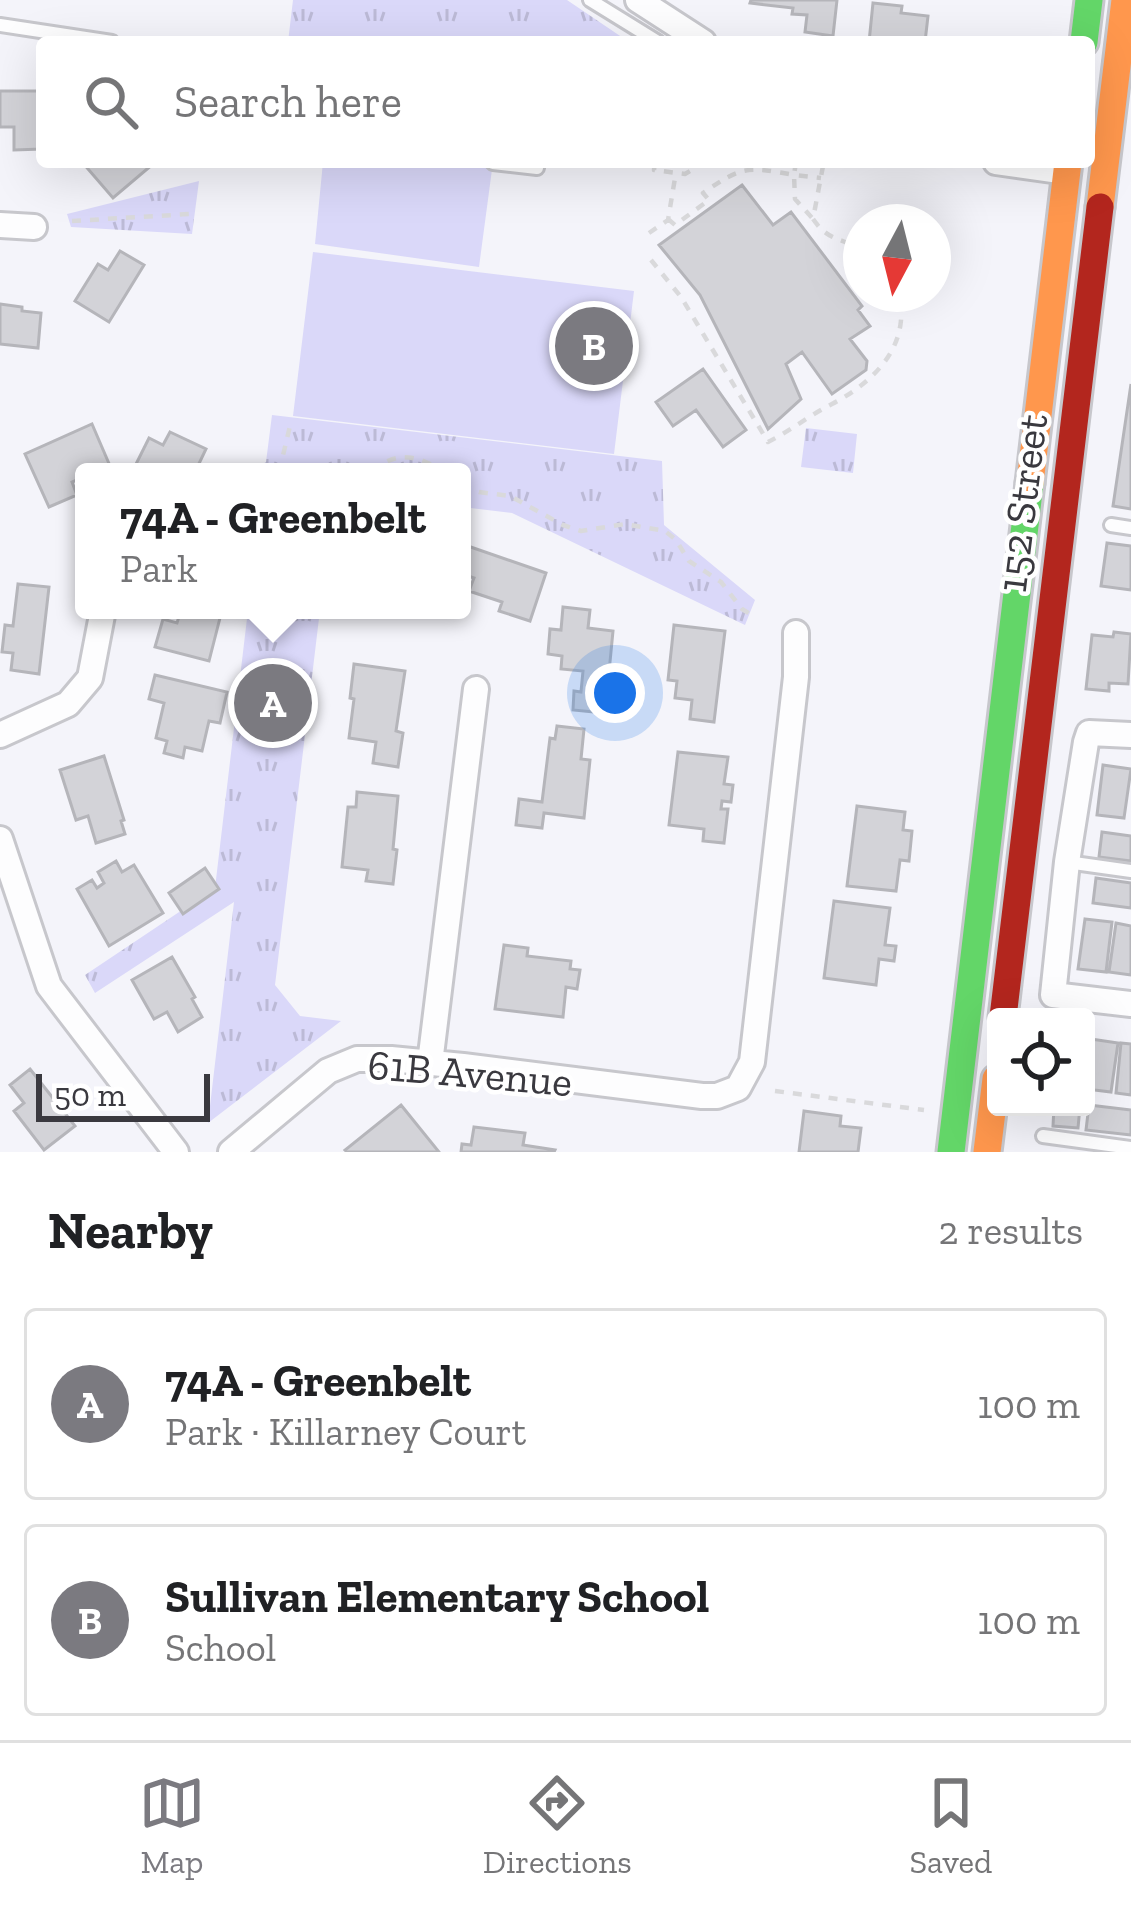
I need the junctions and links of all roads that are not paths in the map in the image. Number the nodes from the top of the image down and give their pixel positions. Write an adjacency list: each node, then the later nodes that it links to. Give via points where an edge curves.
1 (590, 0): 7 (lane)
2 (638, 0): 8 (street)
3 (1089, 0): 9 (main road)
4 (1125, 0): 12 (main road, 152 Street)
5 (0, 25): 6 (lane)
6 (72, 36)
7 (648, 36)
8 (694, 36)
9 (1085, 36)
10 (1067, 168): 33 (main road, 152 Street)
11 (1071, 168): 12 (main road)
12 (1117, 179): 26 (main road, 152 Street)
13 (0, 225): 14 (street)
14 (34, 227)
15 (1112, 525): 16 (lane)
16 (1131, 528)
17 (101, 619): 20 (street, via 90,677 68,704)
18 (796, 633): 27 (street, 61B Avenue, via 752,1062 739,1088 702,1096)
19 (476, 689): 27 (street)
20 (0, 735)
21 (1131, 735): 23 (street, via 1089,733)
22 (0, 838): 31 (street, via 49,986)
23 (1067, 862): 24 (lane); 25 (street, via 1053,995)
24 (1131, 871)
25 (1131, 1004)
26 (1004, 1008)
27 (430, 1063): 32 (street, 61B Avenue, via 371,1058 341,1065)
28 (991, 1116): 34 (main road)
29 (1043, 1136): 30 (lane)
30 (1131, 1148)
31 (176, 1152)
32 (231, 1152)
33 (951, 1152)
34 (987, 1152)

